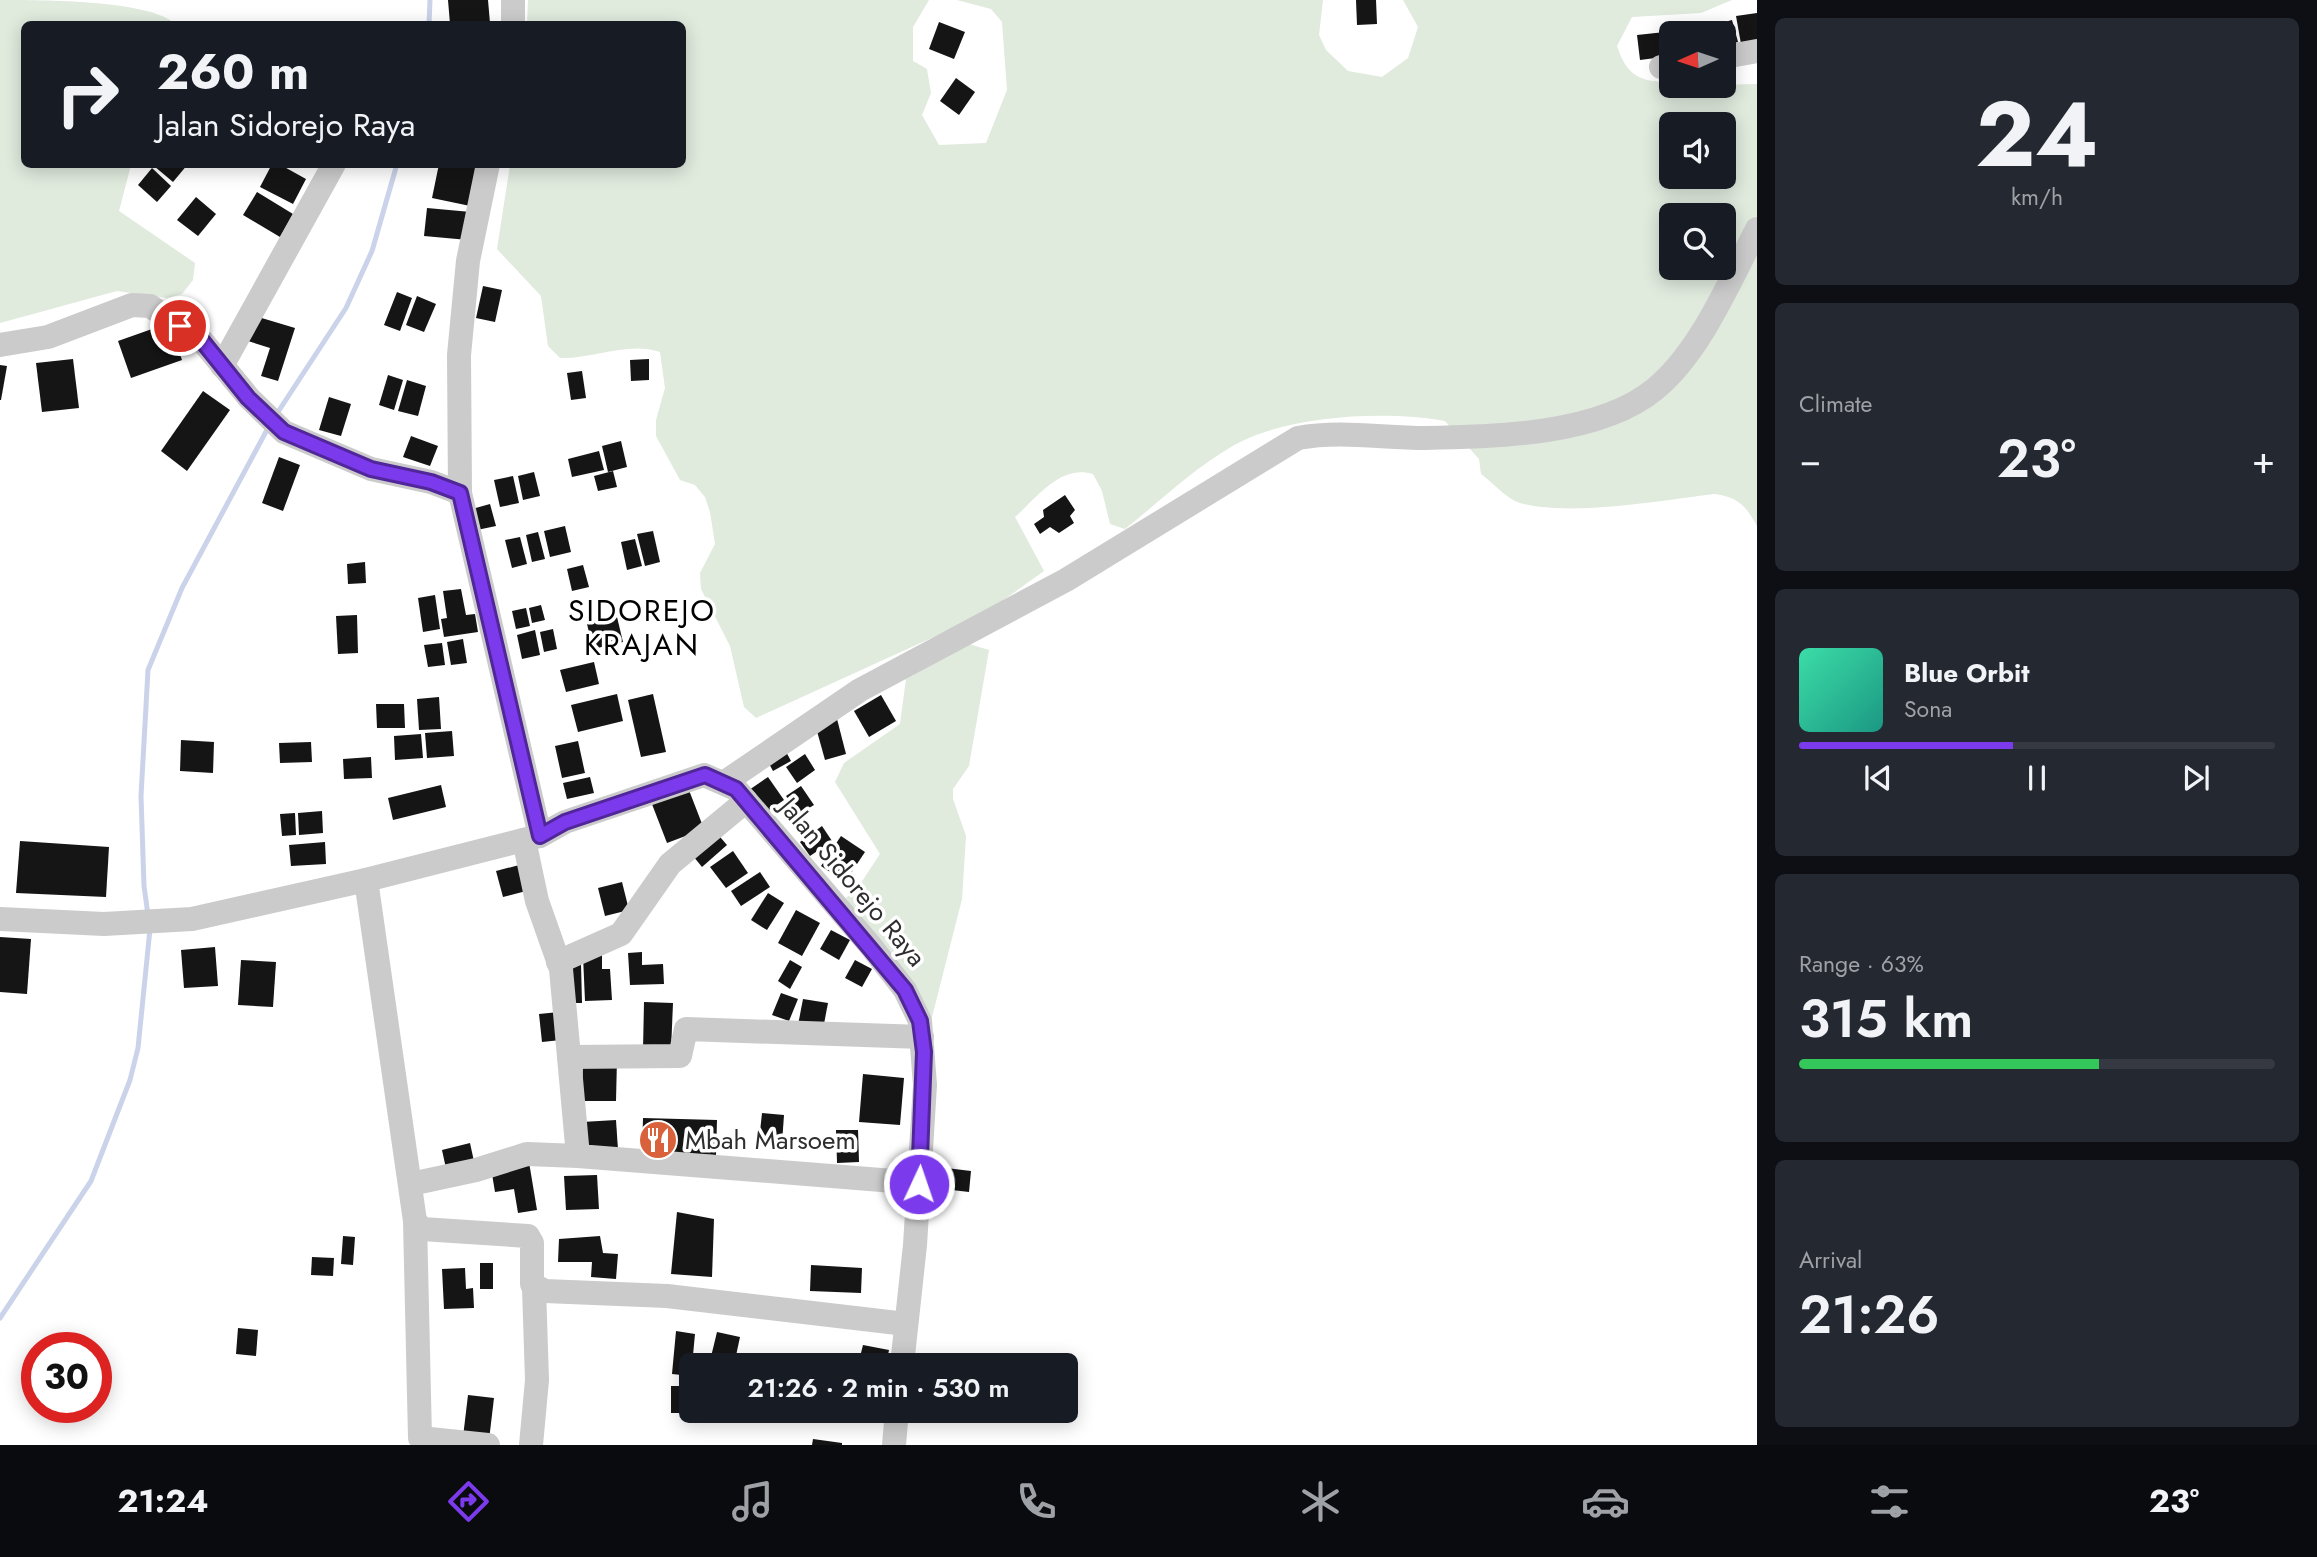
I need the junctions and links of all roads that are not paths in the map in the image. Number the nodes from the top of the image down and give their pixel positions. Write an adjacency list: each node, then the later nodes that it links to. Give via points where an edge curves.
1 (513, 0): 2 (street)
2 (513, 21)
3 (1757, 51): 4 (street)
4 (1736, 55)
5 (332, 168): 9 (street)
6 (487, 168): 10 (street, via 468,261 459,355)
7 (1757, 229): 11 (street, via 1708,321 1678,365 1636,403 1576,424 1488,435 1424,438 1337,433 1298,438 1066,580 860,690)
8 (0, 345): 9 (street, via 48,337 142,305 157,310 203,342)
9 (222, 366): 10 (street, via 284,432 371,469)
10 (460, 493): 13 (street)
11 (725, 782): 12 (street, Jalan Sidorejo Raya); 13 (street, via 705,775 565,822)
12 (746, 801): 16 (street, via 670,864 621,934); 17 (street, Jalan Sidorejo Raya, via 905,990 920,1021)
13 (533, 828): 14 (street); 16 (street, via 537,901)
14 (366, 880): 15 (street, via 192,919 104,924); 20 (street)
15 (0, 919)
16 (558, 962): 18 (street)
17 (922, 1037): 18 (street, via 686,1029 680,1056); 21 (street, Jalan Sidorejo Raya, via 925,1085)
18 (569, 1057): 19 (street)
19 (578, 1156): 20 (street, via 527,1154); 21 (street)
20 (411, 1184): 22 (street)
21 (919, 1184): 24 (street, Jalan Sidorejo Raya)
22 (415, 1222): 23 (street, via 432,1231 528,1236); 27 (street, via 420,1438)
23 (534, 1288): 24 (street, via 667,1296); 28 (street, via 537,1380)
24 (906, 1324): 25 (street, Jalan Sidorejo Raya)
25 (903, 1353)
26 (896, 1423): 29 (street)
27 (488, 1445)
28 (531, 1445)
29 (894, 1445)

